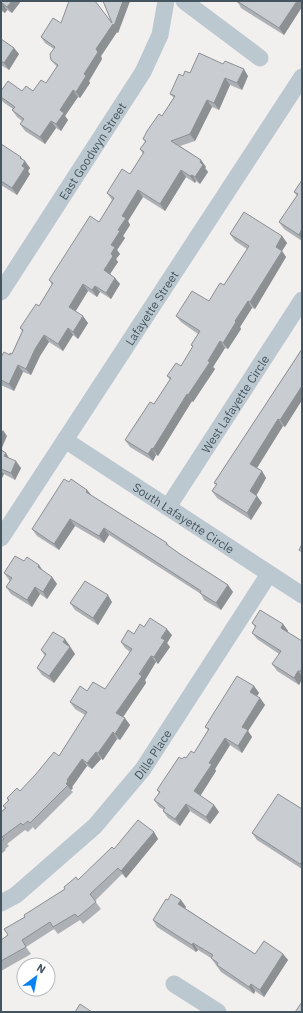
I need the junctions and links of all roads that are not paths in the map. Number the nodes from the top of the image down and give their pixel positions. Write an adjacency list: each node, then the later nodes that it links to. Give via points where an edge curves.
1 (166, 1): 5 (street, East Goodwyn Street, via 160,35 143,72)
2 (184, 1): 3 (street)
3 (260, 58)
4 (302, 77): 7 (street, Lafayette Street)
5 (1, 292)
6 (302, 300): 8 (street, West Lafayette Circle)
7 (65, 440): 8 (street, South Lafayette Circle); 9 (street, Lafayette Street)
8 (168, 506): 10 (street, South Lafayette Circle)
9 (1, 538)
10 (269, 574): 11 (street, South Lafayette Circle); 12 (street, Dille Place, via 143,769 95,826 16,895)
11 (302, 595)
12 (1, 904)
13 (174, 984): 14 (street)
14 (218, 1012)

